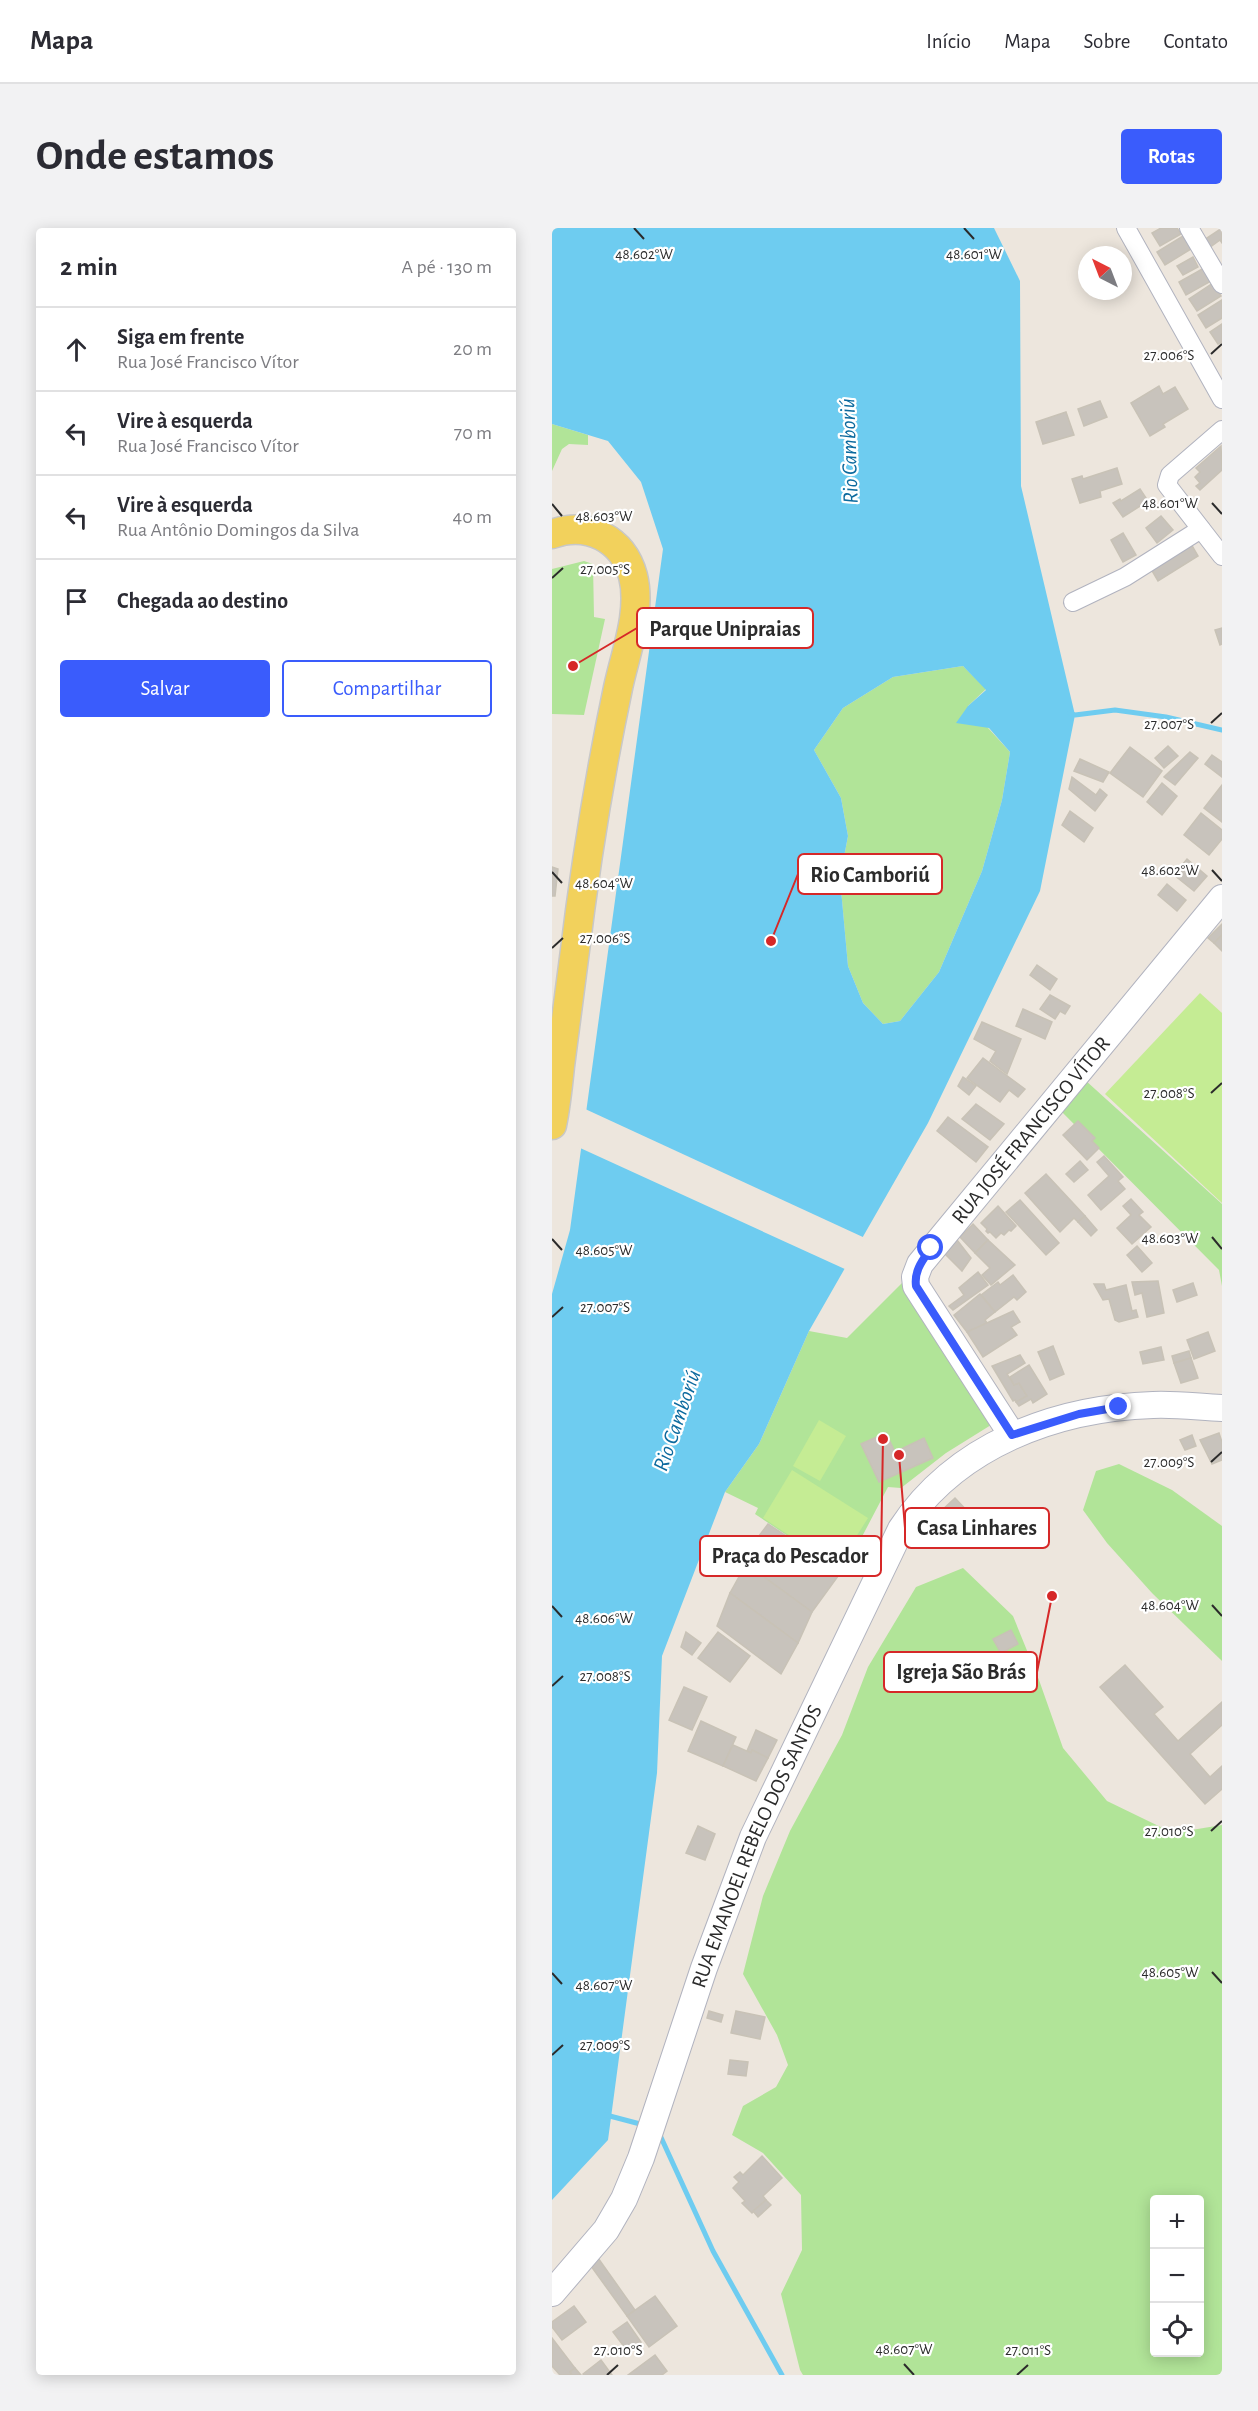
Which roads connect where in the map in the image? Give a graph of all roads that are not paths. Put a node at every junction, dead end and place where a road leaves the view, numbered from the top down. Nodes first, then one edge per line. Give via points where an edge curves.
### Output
1 (1126, 228) edge
2 (1189, 228) edge
3 (1222, 284) edge
4 (1222, 399) edge
5 (1222, 430) edge
6 (1201, 529) junction
7 (552, 534) edge
8 (1222, 556) edge
9 (1073, 602) dead end
10 (1221, 901) edge
11 (552, 1121) edge
12 (1222, 1408) edge
13 (1012, 1435) junction
14 (552, 2293) edge

1 - 4 street
2 - 3 street
5 - 6 street via 1167,481
6 - 8 street
6 - 9 street via 1134,572
7 - 11 main road via 582,530 605,536 624,554 635,595 586,860
10 - 13 main road, RUA JOSÉ FRANCISCO VÍTOR via 920,1264 916,1286
12 - 13 main road, RUA EMANOEL REBELO DOS SANTOS via 1119,1407 1079,1414
13 - 14 main road, RUA EMANOEL REBELO DOS SANTOS via 950,1474 930,1491 901,1529 753,1838 624,2199 606,2230

